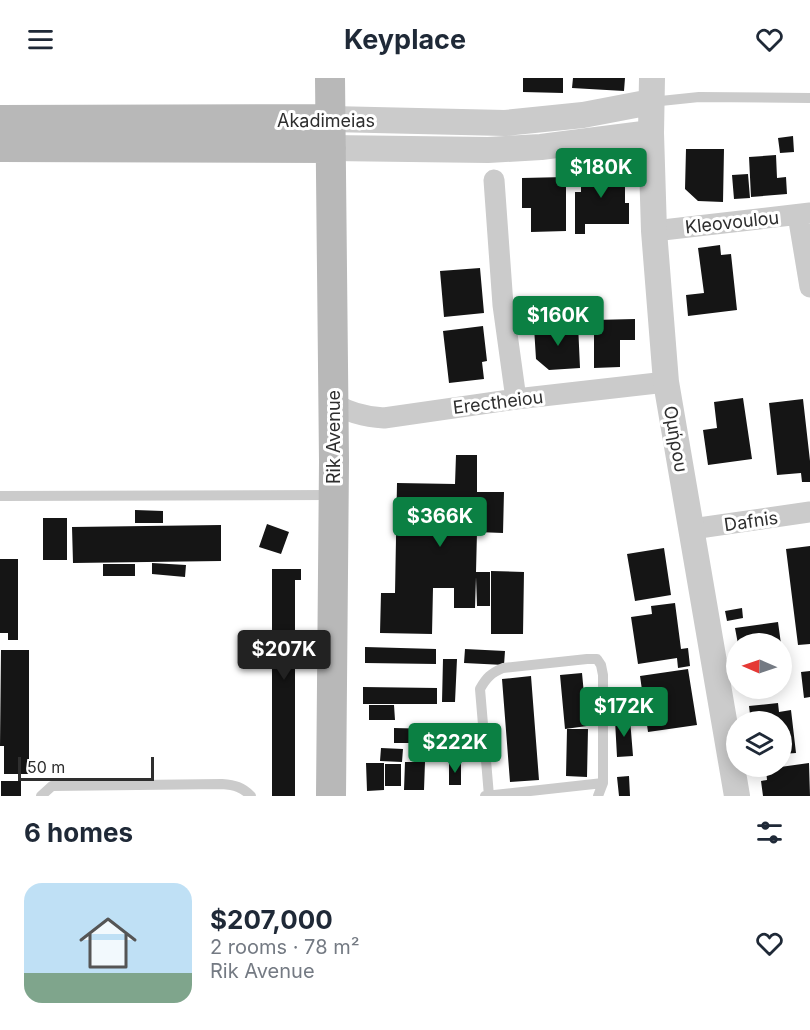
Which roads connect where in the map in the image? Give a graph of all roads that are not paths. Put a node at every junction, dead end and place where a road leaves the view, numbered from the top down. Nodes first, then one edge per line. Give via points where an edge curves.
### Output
1 (330, 78) edge
2 (651, 90) edge
3 (810, 98) edge
4 (0, 120) edge
5 (651, 133) junction
6 (331, 134) junction
7 (0, 147) edge
8 (494, 180) dead end
9 (804, 214) edge
10 (654, 231) junction
11 (810, 287) edge
12 (666, 382) junction
13 (516, 399) junction
14 (334, 403) junction
15 (0, 495) edge
16 (333, 495) junction
17 (810, 512) edge
18 (692, 529) junction
19 (603, 783) junction
20 (41, 796) edge
21 (251, 796) edge
22 (331, 796) edge
23 (488, 796) edge
24 (598, 796) edge
25 (736, 796) edge

1 - 6 main road, Rik Avenue
2 - 3 lane via 699,98
2 - 5 street, Ομήρου
2 - 6 street, Akadimeias via 583,115
4 - 6 main road, Akadimeias
5 - 6 street, Akadimeias via 488,150
5 - 10 street, Ομήρου
6 - 7 main road, Akadimeias
6 - 14 main road, Rik Avenue
8 - 13 street via 503,304
9 - 10 street, Kleovoulou
9 - 11 street
10 - 12 street, Ομήρου
12 - 13 street, Erectheiou
12 - 18 street, Ομήρου
13 - 14 street, Erectheiou via 384,418 368,417
14 - 16 main road, Rik Avenue
15 - 16 lane
16 - 22 main road, Rik Avenue
17 - 18 street, Dafnis
18 - 25 street, Ομήρου
19 - 23 lane
19 - 23 lane via 603,675 597,659 513,667 493,672 480,689
19 - 24 lane
20 - 21 lane via 52,786 222,784 244,789

